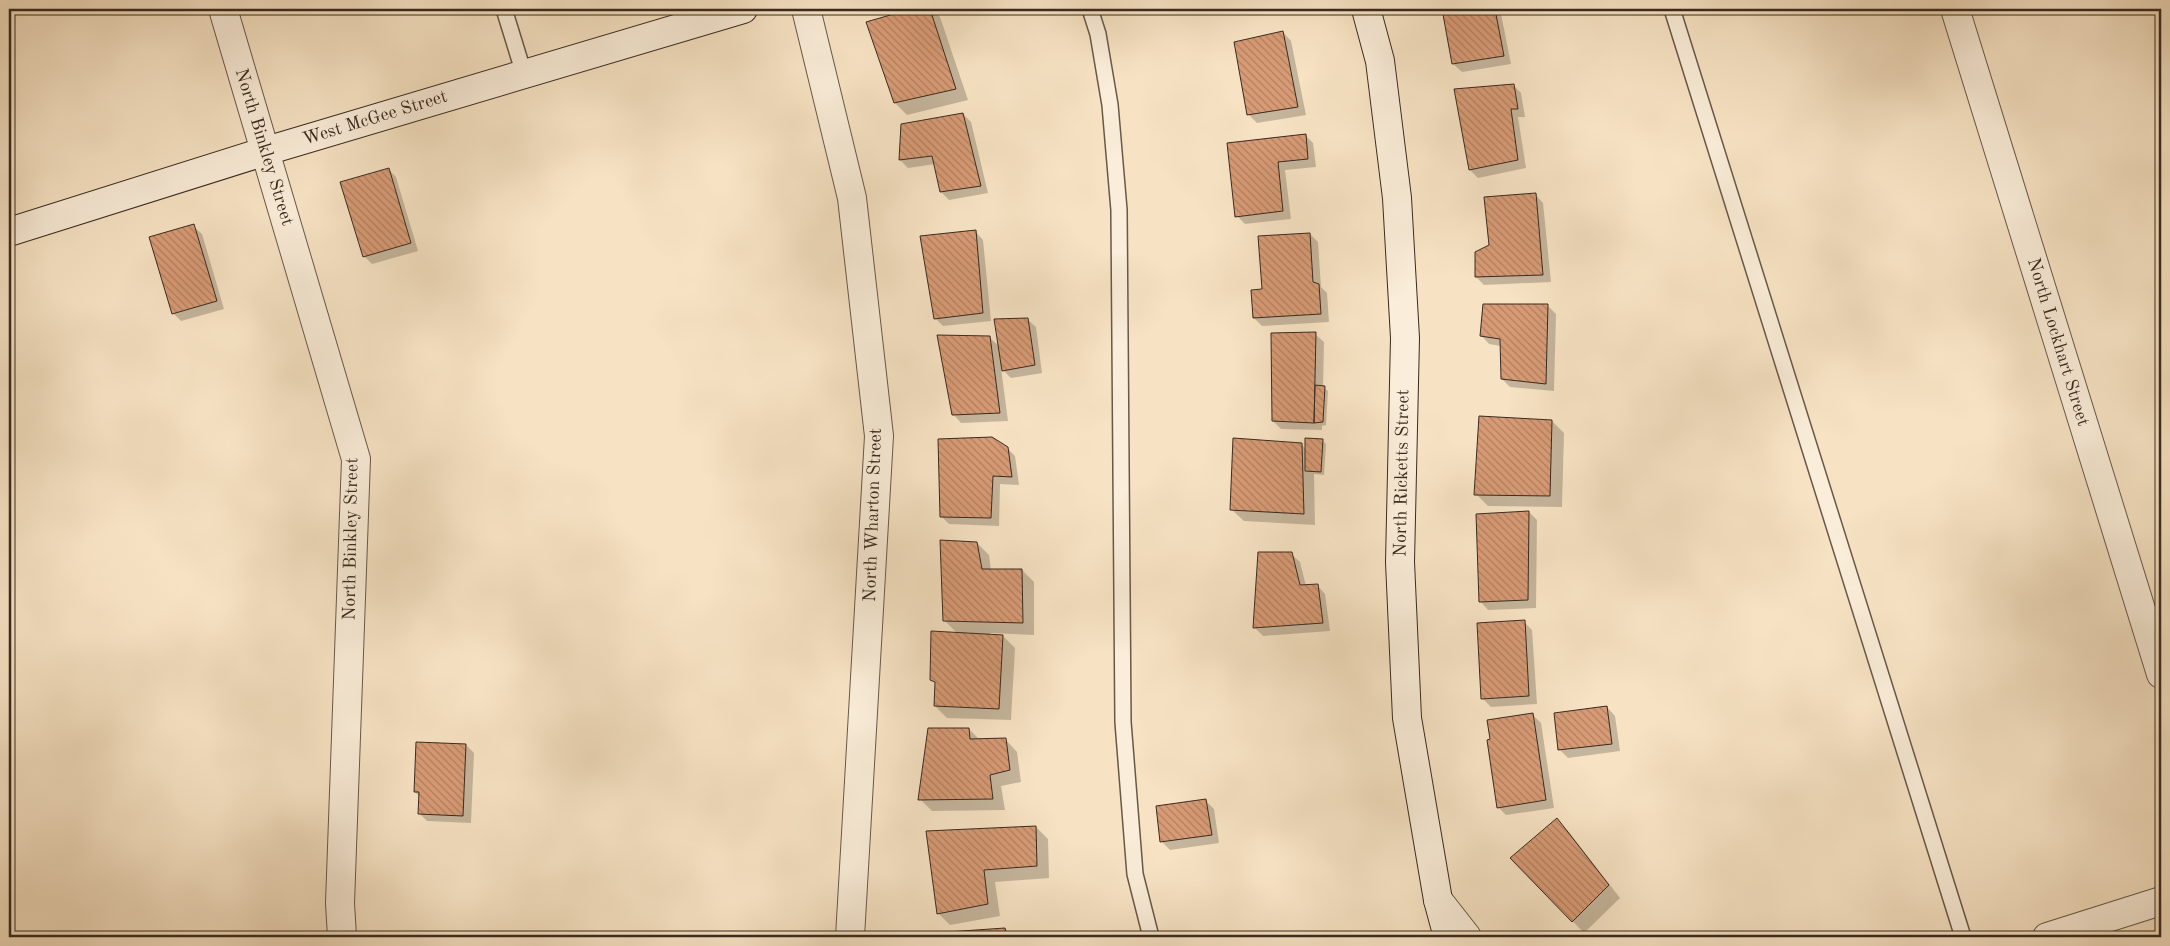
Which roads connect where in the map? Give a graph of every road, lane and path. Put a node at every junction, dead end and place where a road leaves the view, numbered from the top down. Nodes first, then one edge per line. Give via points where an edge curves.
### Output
1 (223, 9) edge
2 (504, 9) edge
3 (743, 9) edge
4 (806, 9) edge
5 (1090, 9) edge
6 (1366, 9) edge
7 (1672, 9) edge
8 (1955, 9) edge
9 (524, 74) junction
10 (266, 151) junction
11 (9, 232) edge
12 (2161, 674) edge
13 (1438, 900) junction
14 (2161, 901) edge
15 (342, 937) edge
16 (850, 937) edge
17 (1151, 937) edge
18 (1448, 937) edge
19 (1467, 937) edge
20 (1963, 937) edge
21 (2047, 937) edge

1 - 10 street, North Binkley Street
2 - 9 lane
3 - 9 street, West McGee Street
4 - 16 street, North Wharton Street via 852,198 879,436
5 - 17 lane via 1098,34 1110,105 1120,210 1123,722 1135,874
6 - 13 street, North Ricketts Street via 1380,61 1397,198 1405,338 1400,562 1408,718
7 - 20 lane
8 - 12 street, North Lockhart Street
9 - 10 street, West McGee Street
10 - 11 street, West McGee Street
10 - 15 street, North Binkley Street via 356,459 340,903
13 - 18 street, North Ricketts Street
13 - 19 street
14 - 21 street

